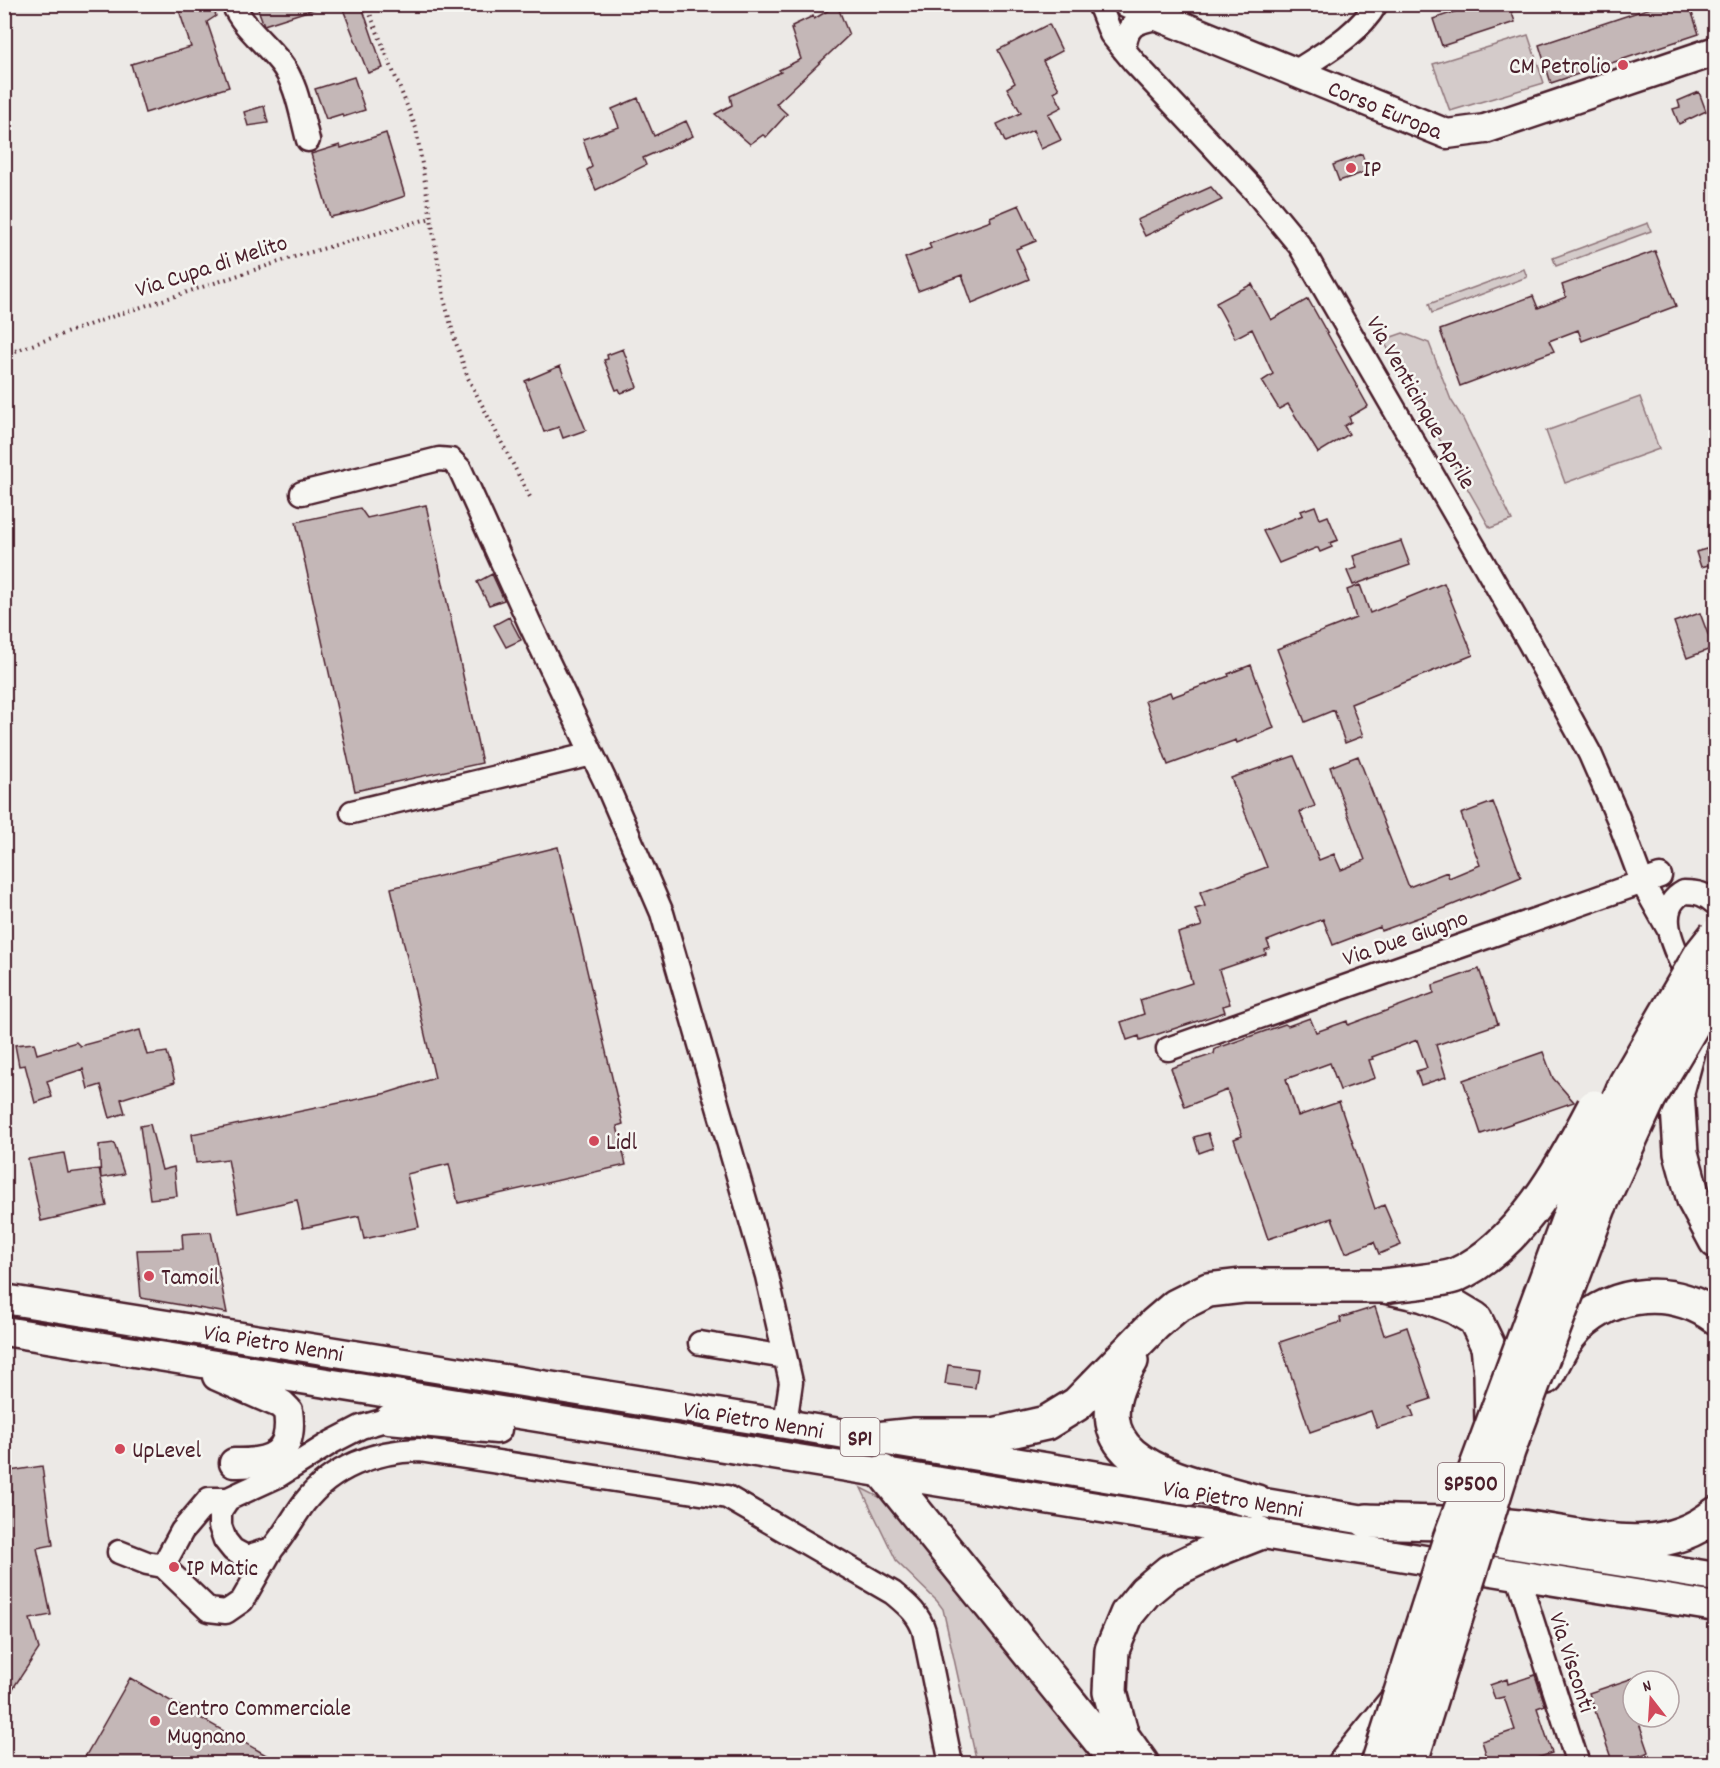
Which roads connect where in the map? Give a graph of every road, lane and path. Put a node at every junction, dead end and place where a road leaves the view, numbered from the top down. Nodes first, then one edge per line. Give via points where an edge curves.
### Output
1 (233, 4) edge
2 (366, 4) edge
3 (1128, 4) edge
4 (1376, 4) edge
5 (1108, 9) edge
6 (1161, 17) junction
7 (1124, 50) junction
8 (1716, 51) edge
9 (1295, 72) junction
10 (308, 140) dead end
11 (431, 218) junction
12 (4, 355) edge
13 (302, 493) dead end
14 (530, 497) dead end
15 (592, 754) junction
16 (352, 812) dead end
17 (1651, 879) junction
18 (1704, 892) edge
19 (1669, 930) junction
20 (1708, 944) edge
21 (1711, 1006) edge
22 (1168, 1049) dead end
23 (1716, 1241) edge
24 (1384, 1286) junction
25 (4, 1299) edge
26 (1716, 1317) edge
27 (1155, 1324) junction
28 (4, 1331) edge
29 (700, 1343) dead end
30 (785, 1357) junction
31 (192, 1361) junction
32 (389, 1419) joint
33 (785, 1424) junction
34 (1500, 1438) junction
35 (876, 1439) junction
36 (698, 1442) junction
37 (230, 1463) joint
38 (883, 1472) junction
39 (232, 1496) junction
40 (1716, 1514) edge
41 (1258, 1518) junction
42 (1367, 1521) junction
43 (272, 1550) junction
44 (119, 1552) dead end
45 (163, 1566) junction
46 (1518, 1576) junction
47 (1716, 1577) edge
48 (1716, 1607) edge
49 (1398, 1699) junction
50 (951, 1764) edge
51 (1119, 1764) edge
52 (1142, 1764) edge
53 (1346, 1764) edge
54 (1378, 1764) edge
55 (1410, 1764) edge
56 (1578, 1764) edge

1 - 10 street via 240,18 289,76
2 - 11 path via 416,128
3 - 6 main road, Corso Europa
4 - 9 street via 1350,36
5 - 7 street, Via Venticinque Aprile via 1111,34
6 - 7 street via 1132,26
6 - 9 main road, Corso Europa
7 - 17 street, Via Venticinque Aprile via 1300,246 1529,642
8 - 9 main road, Corso Europa via 1485,129 1448,134
11 - 12 path, Via Cupa di Melito via 297,256
11 - 14 path via 445,303 468,378
13 - 15 street via 439,459 456,464
15 - 16 street
15 - 30 street via 662,913 767,1276
17 - 18 street
17 - 19 street, Via Venticinque Aprile
17 - 22 street, Via Due Giugno
18 - 19 street via 1672,901 1667,919
19 - 21 street, Via Venticinque Aprile via 1694,991
20 - 24 highway, bridge via 1652,1010 1623,1054 1575,1144 1511,1237 1455,1275
20 - 34 highway, SP500, bridge via 1626,1083 1574,1204
21 - 23 highway, bridge via 1677,1092 1681,1153 1694,1200
21 - 34 highway, SP500, bridge via 1649,1098
24 - 27 highway via 1243,1286 1208,1290 1176,1306
24 - 34 highway, bridge via 1424,1295 1475,1319 1488,1346
25 - 33 main road, Via Pietro Nenni / SP1
26 - 34 highway, bridge via 1674,1297 1645,1295 1617,1300 1596,1311 1562,1346
27 - 35 highway via 1077,1404 1046,1423 993,1435
27 - 41 highway via 1115,1390 1112,1417 1118,1438 1137,1461
28 - 31 main road, Via Pietro Nenni / SP1
29 - 30 street
30 - 33 street via 791,1382
31 - 36 main road, Via Pietro Nenni / SP1
31 - 37 main road via 288,1411 287,1439 275,1456 267,1461
32 - 36 main road via 633,1444
32 - 39 street via 361,1427 278,1476
33 - 35 main road, Via Pietro Nenni / SP1
34 - 49 highway, SP500, bridge via 1450,1539
34 - 55 highway, SP500, bridge
35 - 41 main road, Via Pietro Nenni / SP1
36 - 38 main road, Via Pietro Nenni / SP1
37 - 39 street
38 - 41 main road, Via Pietro Nenni / SP1
38 - 51 highway
39 - 43 street via 220,1511 225,1540 246,1557
39 - 45 street via 209,1498 182,1531
40 - 42 highway via 1701,1526 1663,1540 1621,1543 1510,1526
41 - 42 main road, Via Pietro Nenni / SP1
41 - 46 main road, Via Pietro Nenni / SP1
41 - 52 highway via 1214,1551 1169,1572 1145,1592 1128,1614 1113,1650 1110,1692 1122,1736
42 - 47 main road, Via Pietro Nenni / SP1
43 - 45 street via 242,1601 226,1612 208,1610
43 - 50 street via 319,1486 353,1463 392,1452 419,1450 727,1497 893,1593 914,1612 924,1631
44 - 45 street
46 - 48 main road, Via Pietro Nenni / SP1
46 - 56 street, Via Visconti
49 - 53 highway
49 - 54 highway, SP500, bridge

